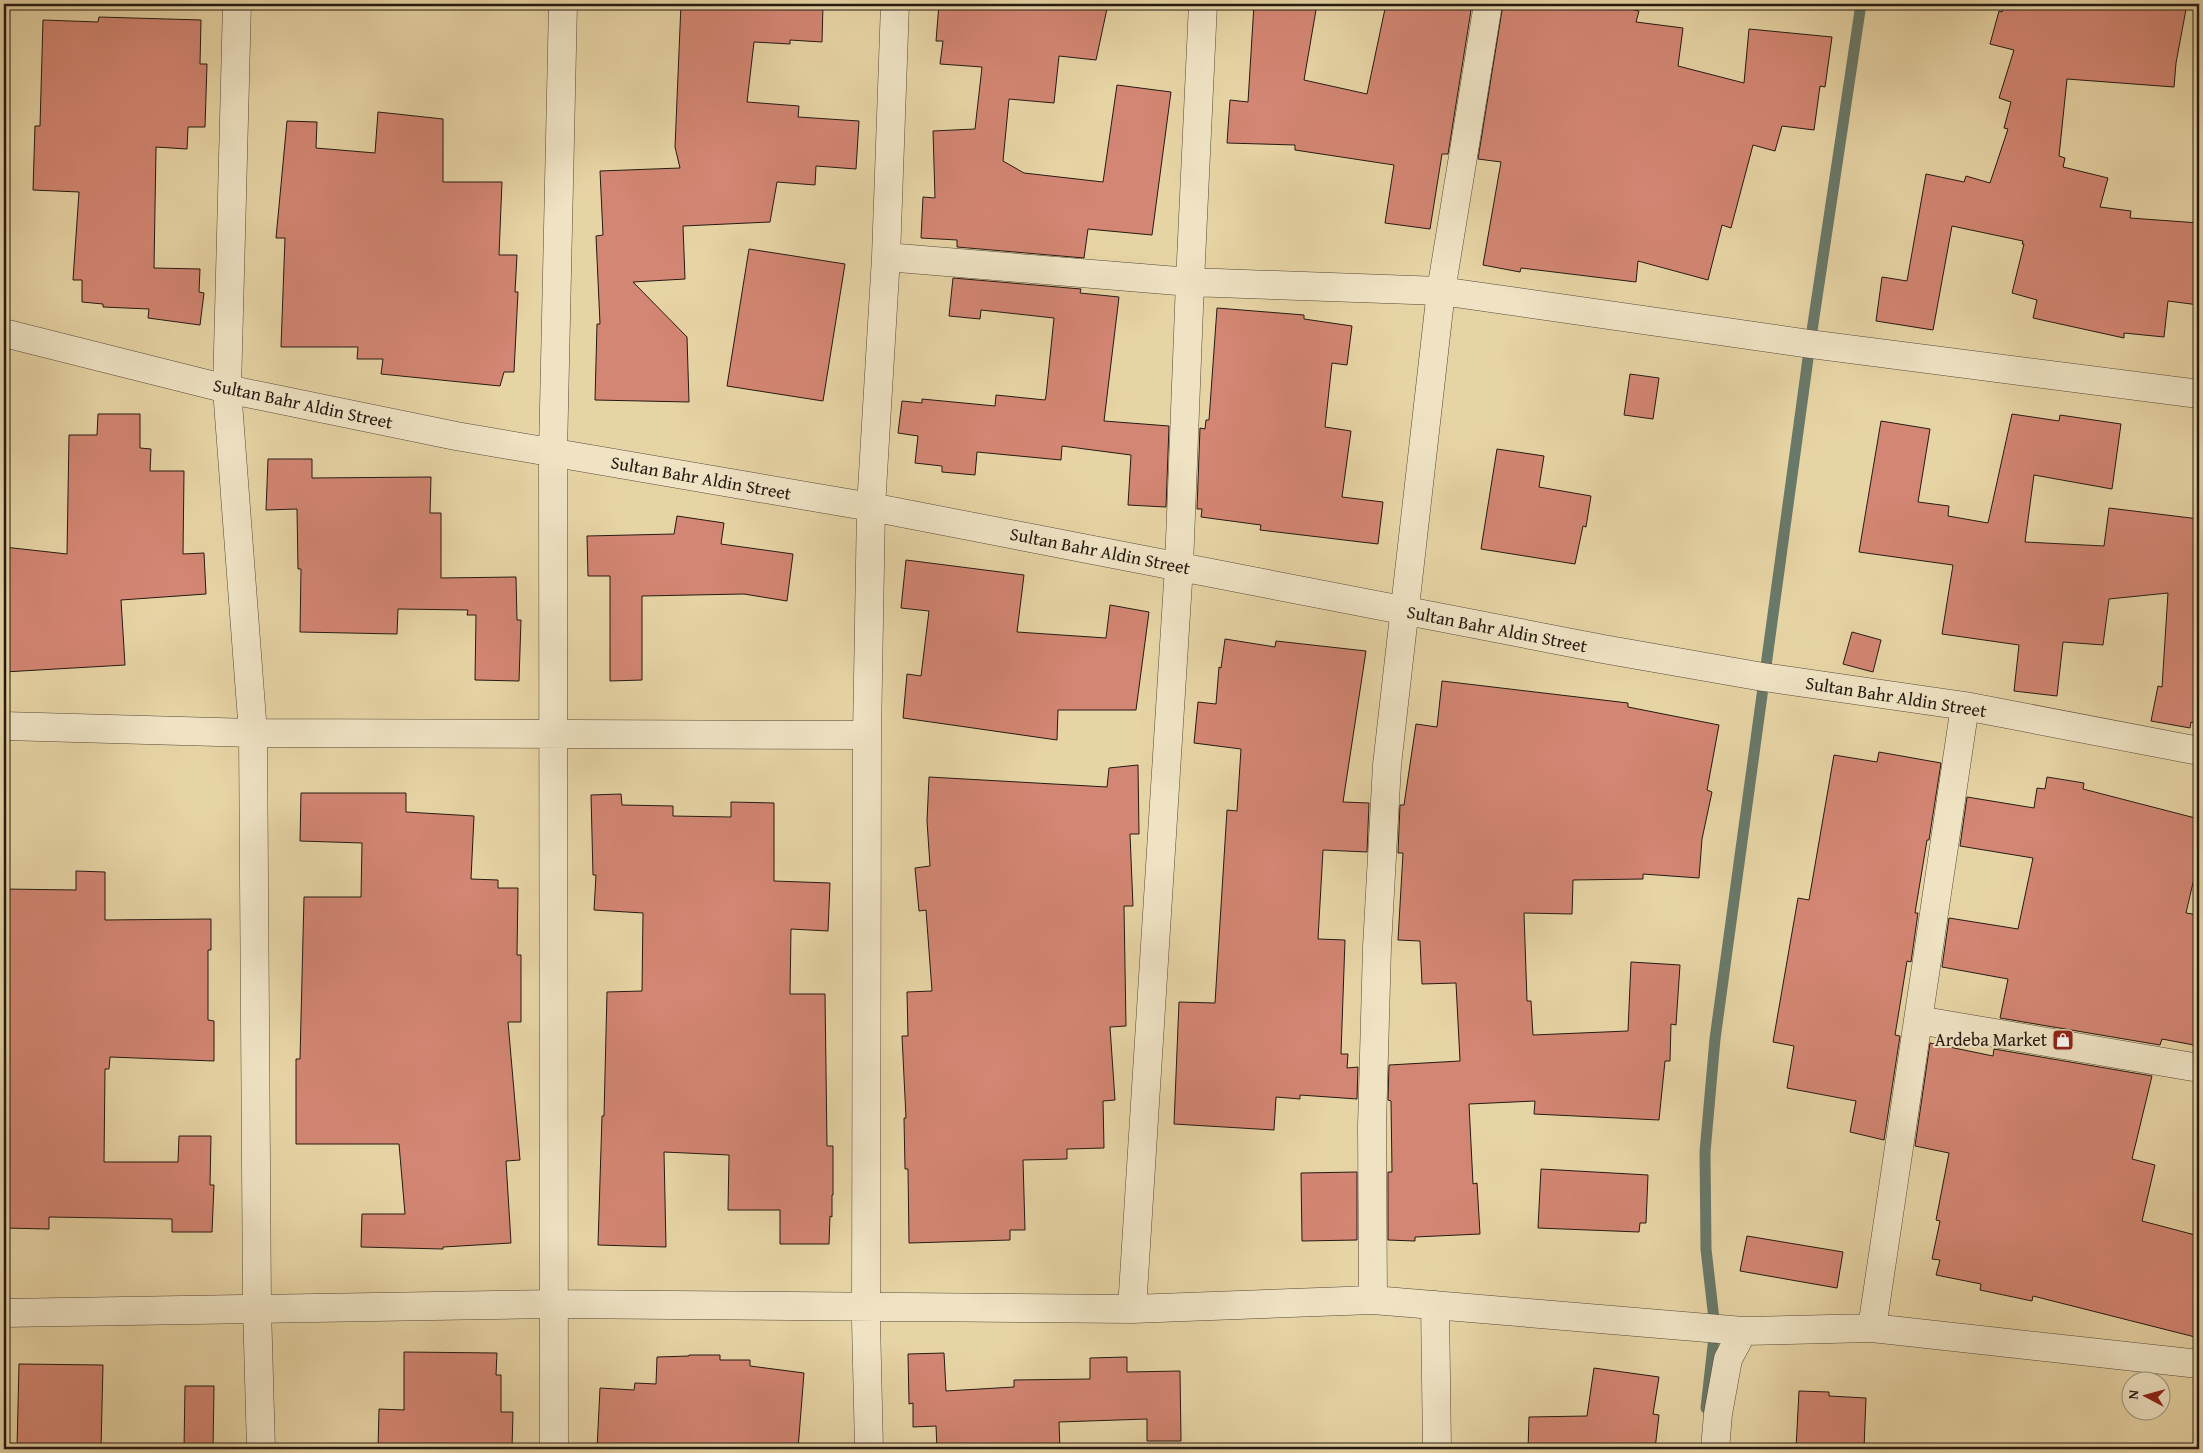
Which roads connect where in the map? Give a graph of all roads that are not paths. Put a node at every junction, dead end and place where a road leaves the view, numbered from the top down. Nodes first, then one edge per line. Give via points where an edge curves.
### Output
1 (237, 4) edge
2 (563, 4) edge
3 (895, 4) edge
4 (1204, 4) edge
5 (1488, 4) edge
6 (886, 257) junction
7 (1190, 282) junction
8 (1441, 292) junction
9 (4, 333) edge
10 (226, 389) junction
11 (2199, 394) edge
12 (553, 453) junction
13 (871, 507) junction
14 (1179, 566) junction
15 (1405, 611) junction
16 (1965, 706) junction
17 (4, 726) edge
18 (555, 732) junction
19 (253, 733) junction
20 (867, 735) junction
21 (2199, 751) edge
22 (1918, 1020) junction
23 (2199, 1068) edge
24 (1373, 1300) junction
25 (554, 1304) junction
26 (1435, 1305) junction
27 (257, 1307) junction
28 (866, 1308) junction
29 (1132, 1309) junction
30 (4, 1313) edge
31 (1872, 1328) junction
32 (1743, 1331) junction
33 (2199, 1364) edge
34 (261, 1449) edge
35 (554, 1449) edge
36 (869, 1449) edge
37 (1437, 1449) edge
38 (1715, 1449) edge

1 - 10 street
2 - 12 street
3 - 6 street
4 - 7 street
5 - 8 street
6 - 7 street
6 - 13 street
7 - 8 street
7 - 14 street
8 - 11 street
8 - 15 street
9 - 10 street, Sultan Bahr Aldin Street
10 - 12 street, Sultan Bahr Aldin Street
10 - 19 street
12 - 13 street, Sultan Bahr Aldin Street
12 - 18 street
13 - 14 street, Sultan Bahr Aldin Street
13 - 20 street
14 - 15 street, Sultan Bahr Aldin Street
14 - 29 street
15 - 16 street, Sultan Bahr Aldin Street via 1763,677
15 - 24 street via 1387,765 1377,948 1372,1126
16 - 21 street, Sultan Bahr Aldin Street
16 - 22 street
17 - 19 street
18 - 19 street
18 - 20 street
18 - 25 street
19 - 27 street
20 - 28 street
22 - 23 street
22 - 31 street
24 - 26 street
24 - 29 street
25 - 27 street
25 - 28 street
25 - 35 street
26 - 32 street
26 - 37 street
27 - 30 street
27 - 34 street
28 - 29 street
28 - 36 street
31 - 32 street
31 - 33 street
32 - 38 street via 1728,1359

